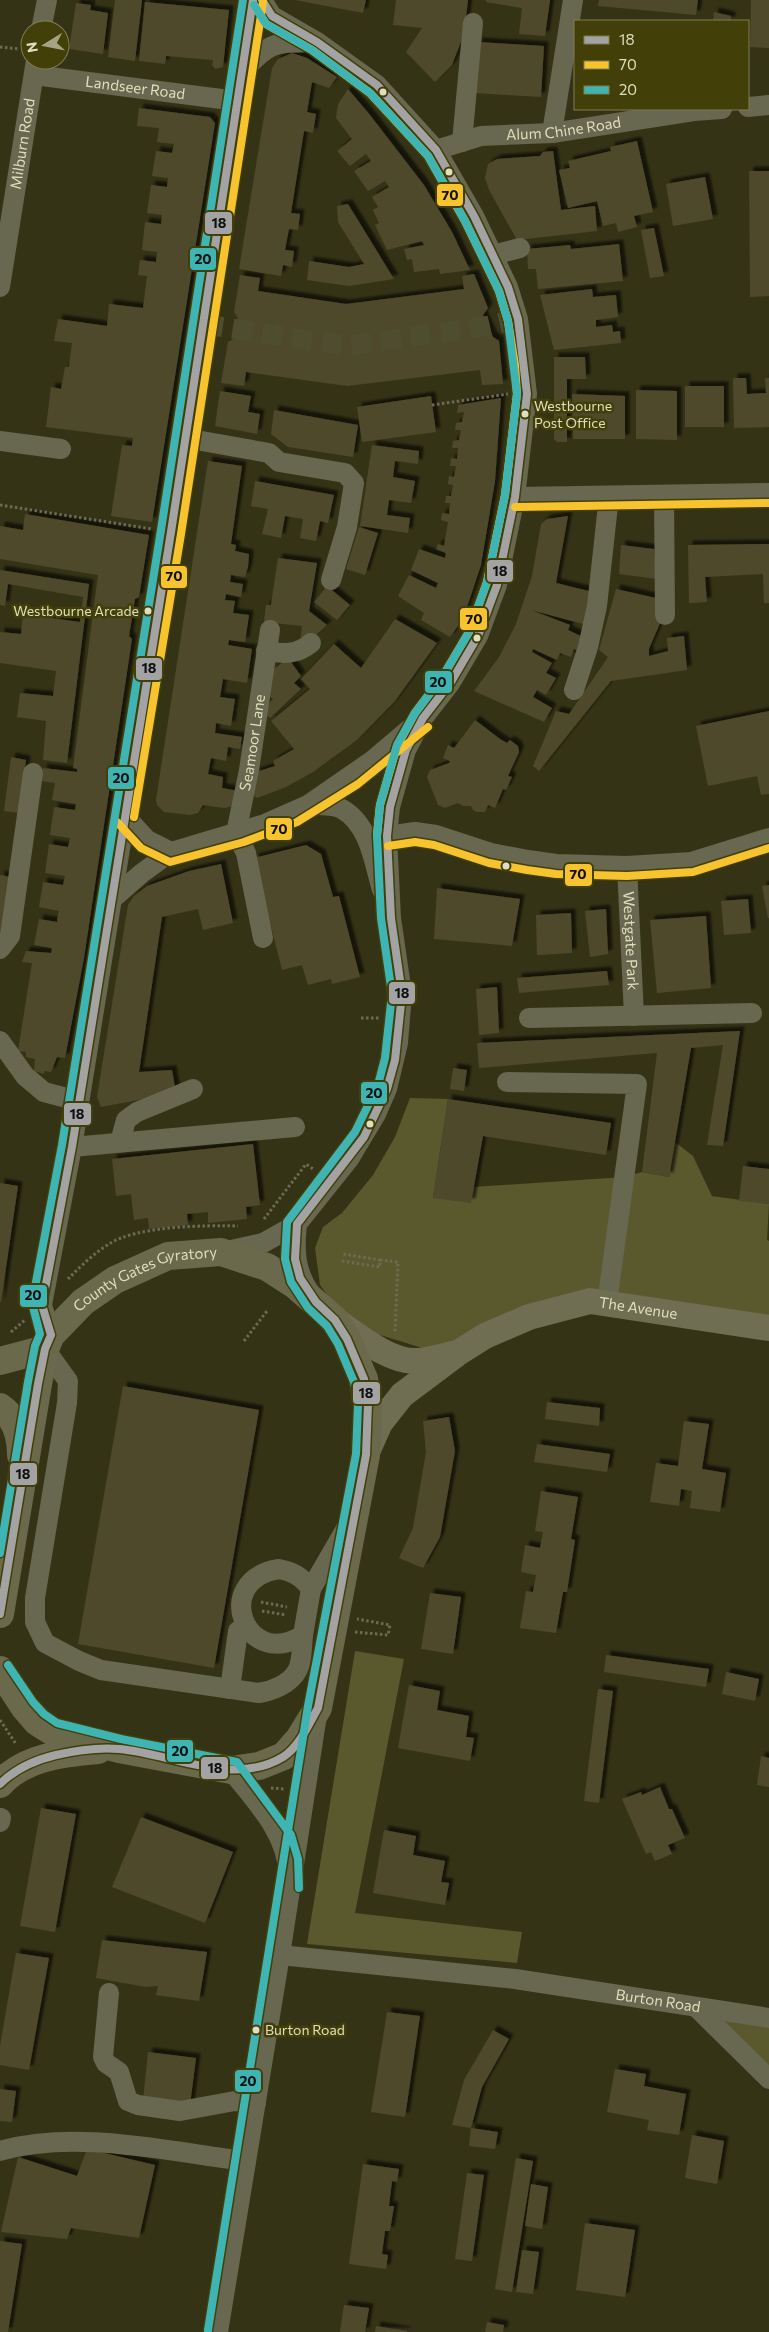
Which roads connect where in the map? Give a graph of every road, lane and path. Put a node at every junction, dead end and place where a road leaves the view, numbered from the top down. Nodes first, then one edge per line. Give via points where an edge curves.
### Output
1 (47, 0) edge
2 (252, 0) edge
3 (262, 0) edge
4 (573, 0) edge
5 (43, 20) edge
6 (473, 23) dead end
7 (317, 42) junction
8 (0, 47) edge
9 (20, 57) edge
10 (70, 69) edge
11 (30, 70) edge
12 (241, 73) junction
13 (237, 101) junction
14 (769, 106) edge
15 (749, 107) edge
16 (708, 110) edge
17 (552, 133) junction
18 (462, 142) junction
19 (436, 150) junction
20 (520, 248) dead end
21 (493, 255) junction
22 (0, 287) edge
23 (527, 394) junction
24 (432, 405) dead end
25 (186, 438) junction
26 (0, 441) edge
27 (61, 449) dead end
28 (769, 493) edge
29 (664, 495) junction
30 (609, 496) junction
31 (516, 497) junction
32 (0, 505) edge
33 (171, 532) junction
34 (331, 580) dead end
35 (665, 615) dead end
36 (270, 630) dead end
37 (311, 643) dead end
38 (266, 651) junction
39 (574, 690) dead end
40 (423, 718) junction
41 (34, 774) dead end
42 (308, 805) junction
43 (124, 815) junction
44 (236, 833) junction
45 (388, 836) junction
46 (769, 838) edge
47 (171, 852) junction
48 (627, 866) junction
49 (111, 900) junction
50 (391, 918) junction
51 (263, 938) dead end
52 (0, 949) edge
53 (752, 1013) dead end
54 (634, 1016) junction
55 (529, 1018) dead end
56 (0, 1041) edge
57 (507, 1082) dead end
58 (192, 1089) dead end
59 (78, 1101) junction
60 (295, 1127) dead end
61 (120, 1142) junction
62 (72, 1147) junction
63 (307, 1176) dead end
64 (266, 1215) dead end
65 (297, 1224) junction
66 (221, 1252) junction
67 (343, 1254) dead end
68 (380, 1260) junction
69 (342, 1261) dead end
70 (607, 1303) junction
71 (267, 1310) dead end
72 (325, 1311) junction
73 (769, 1328) edge
74 (244, 1341) dead end
75 (48, 1342) junction
76 (458, 1353) junction
77 (394, 1357) junction
78 (0, 1361) edge
79 (0, 1407) edge
80 (366, 1454) junction
81 (21, 1481) junction
82 (355, 1512) junction
83 (311, 1589) junction
84 (261, 1602) dead end
85 (0, 1614) edge
86 (390, 1625) dead end
87 (305, 1626) junction
88 (333, 1630) junction
89 (238, 1631) dead end
90 (0, 1670) edge
91 (230, 1689) junction
92 (318, 1708) junction
93 (0, 1720) edge
94 (119, 1749) junction
95 (27, 1763) junction
96 (231, 1770) junction
97 (0, 1784) edge
98 (289, 1894) junction
99 (280, 1955) junction
100 (109, 1993) dead end
101 (696, 2007) junction
102 (769, 2018) edge
103 (769, 2079) edge
104 (256, 2103) junction
105 (0, 2152) edge
106 (246, 2161) junction
107 (218, 2332) edge

1 - 5 street
2 - 12 street
3 - 7 street via 272,16
4 - 17 street
6 - 18 street
7 - 12 street via 275,43 258,54
7 - 19 street via 377,85
8 - 9 path
10 - 13 street, Landseer Road
11 - 22 street, Milburn Road
12 - 13 street
13 - 25 street
14 - 15 street
16 - 17 street, Alum Chine Road
17 - 18 street, Alum Chine Road via 481,136
18 - 19 street, Alum Chine Road
19 - 21 street
20 - 21 street
21 - 23 street via 518,319
23 - 24 path via 498,394
23 - 31 street
25 - 33 street
25 - 34 street via 268,453 279,462 345,473 354,483 347,527
26 - 27 street
28 - 29 street
29 - 30 street
29 - 35 street
30 - 31 street
30 - 39 street via 597,606
31 - 40 street via 497,585 478,636 451,682
32 - 33 path
33 - 43 street
36 - 38 street, Seamoor Lane
37 - 38 street via 290,654
38 - 44 street, Seamoor Lane via 249,770
40 - 42 street via 373,760
40 - 45 street via 399,769 390,807
41 - 52 street via 10,936
42 - 44 street
42 - 50 street via 342,809 366,834
43 - 47 street via 146,840
43 - 49 street
44 - 47 street
44 - 51 street via 246,853
45 - 48 street via 415,832 528,860
45 - 50 street
46 - 48 street via 691,862
47 - 49 street
48 - 54 street, Westgate Park
49 - 59 street
50 - 65 street via 402,994 398,1043 387,1089 349,1159
53 - 54 street
54 - 55 street
56 - 59 street via 25,1076 44,1092
57 - 70 street via 637,1084
58 - 61 street via 137,1112 126,1120
59 - 62 street
60 - 61 street
61 - 62 street
62 - 75 street via 42,1305
63 - 64 path via 313,1169 306,1164
65 - 66 street via 263,1243
65 - 72 street via 295,1259 300,1278
66 - 72 highway, County Gates Gyratory via 267,1267
66 - 75 highway, County Gates Gyratory via 168,1256 115,1280 83,1302
67 - 68 path
68 - 69 path via 380,1267
68 - 77 path via 398,1262
70 - 73 main road, The Avenue
70 - 76 main road, The Avenue via 590,1301 529,1316 485,1336
71 - 74 path
72 - 77 main road, The Avenue
72 - 80 highway, County Gates Gyratory via 347,1338 364,1379 368,1404
75 - 78 highway
75 - 81 highway
75 - 91 street via 68,1381 35,1598 35,1622 46,1643 101,1670
76 - 77 main road, The Avenue via 418,1361
76 - 80 main road, The Avenue via 395,1402
79 - 81 highway via 16,1426 21,1441
80 - 82 highway, County Gates Gyratory
81 - 85 highway
82 - 83 street
82 - 88 highway, County Gates Gyratory
83 - 87 street
83 - 87 street via 303,1578 292,1572 266,1571 246,1588 242,1600 241,1613 245,1625 261,1641 283,1644 294,1641
84 - 87 path via 260,1611
86 - 88 path via 388,1635
87 - 91 street via 297,1671 284,1684 259,1693
88 - 92 highway, County Gates Gyratory
89 - 91 street
90 - 94 highway, County Gates Gyratory via 37,1722 53,1732
92 - 96 highway, County Gates Gyratory via 284,1756 258,1766
92 - 98 street
93 - 95 path
94 - 95 highway via 74,1752
94 - 96 highway, County Gates Gyratory
95 - 97 highway
96 - 98 street via 282,1839 288,1861
98 - 99 street
99 - 101 street, Burton Road via 515,1978
99 - 104 street
100 - 104 street via 103,2057 119,2072 128,2101 180,2111 235,2101
101 - 102 street, Burton Road
101 - 103 street
104 - 106 street
105 - 106 street via 56,2142 111,2144
106 - 107 street

